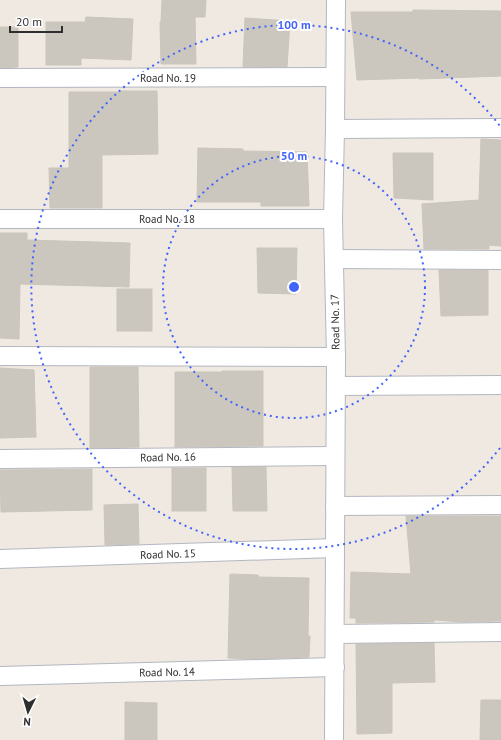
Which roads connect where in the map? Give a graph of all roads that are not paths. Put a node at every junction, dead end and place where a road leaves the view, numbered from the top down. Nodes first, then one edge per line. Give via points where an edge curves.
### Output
1 (336, 0) edge
2 (335, 77) junction
3 (0, 78) edge
4 (501, 128) edge
5 (335, 129) junction
6 (0, 219) edge
7 (333, 219) junction
8 (334, 259) junction
9 (501, 260) edge
10 (0, 356) edge
11 (336, 357) junction
12 (501, 385) edge
13 (336, 386) junction
14 (335, 456) junction
15 (0, 459) edge
16 (335, 506) junction
17 (501, 506) edge
18 (335, 548) junction
19 (0, 559) edge
20 (501, 632) edge
21 (335, 634) junction
22 (335, 667) junction
23 (0, 676) edge
24 (334, 740) edge

1 - 2 street, Road No. 17
2 - 3 street, Road No. 19
2 - 5 street, Road No. 17
4 - 5 street
5 - 7 street, Road No. 17
6 - 7 street, Road No. 18
7 - 8 street, Road No. 17
8 - 9 street
8 - 11 street, Road No. 17
10 - 11 street, Road No. 17
11 - 13 street
12 - 13 street
13 - 14 street
14 - 15 street, Road No. 16
14 - 16 street
16 - 17 street
16 - 18 street
18 - 19 street, Road No. 15
18 - 21 street
20 - 21 street
21 - 22 street
22 - 23 street, Road No. 14
22 - 24 street

